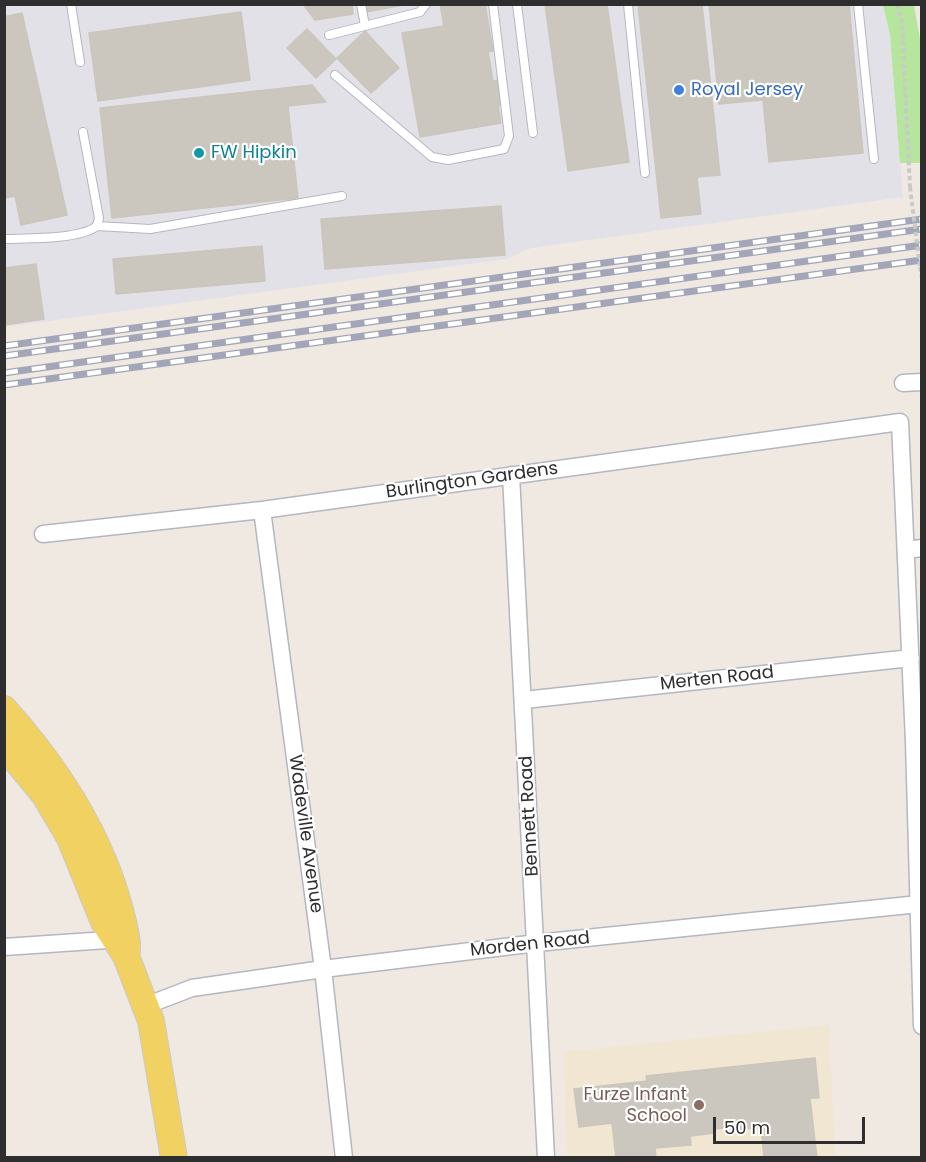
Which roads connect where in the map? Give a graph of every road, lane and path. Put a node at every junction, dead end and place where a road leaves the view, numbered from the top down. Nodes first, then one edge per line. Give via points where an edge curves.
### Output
1 (71, 4) edge
2 (361, 4) edge
3 (426, 4) edge
4 (493, 4) edge
5 (517, 4) edge
6 (628, 4) edge
7 (858, 4) edge
8 (898, 4) edge
9 (365, 26) junction
10 (329, 35) dead end
11 (80, 62) dead end
12 (335, 75) dead end
13 (83, 132) dead end
14 (533, 134) dead end
15 (874, 159) dead end
16 (645, 173) dead end
17 (342, 196) dead end
18 (98, 226) junction
19 (4, 239) edge
20 (921, 278) edge
21 (921, 381) edge
22 (903, 383) dead end
23 (511, 475) junction
24 (262, 510) junction
25 (43, 534) dead end
26 (914, 549) edge
27 (911, 658) junction
28 (524, 700) junction
29 (4, 709) edge
30 (918, 742) edge
31 (4, 746) edge
32 (919, 904) junction
33 (118, 940) junction
34 (77, 941) junction
35 (537, 943) junction
36 (4, 947) edge
37 (323, 969) junction
38 (144, 1006) junction
39 (921, 1026) edge
40 (174, 1158) edge
41 (344, 1158) edge
42 (546, 1158) edge

1 - 11 lane
2 - 9 lane
3 - 9 lane via 420,12
4 - 12 lane via 510,136 504,149 448,160 432,158
5 - 14 lane
6 - 16 lane
7 - 15 lane
8 - 20 path, bridge via 907,163
9 - 10 lane
13 - 18 lane
17 - 18 lane via 150,229
18 - 19 lane via 60,236
21 - 22 street
23 - 24 street, Burlington Gardens
23 - 26 street, Burlington Gardens via 900,422
23 - 28 street, Bennett Road
24 - 25 street, Burlington Gardens
24 - 37 street, Wadeville Avenue
26 - 27 street
27 - 28 street, Merten Road
27 - 30 street
28 - 35 street, Bennett Road
29 - 33 main road via 39,749 79,810 115,892
30 - 32 street
31 - 33 main road via 44,794 70,838
32 - 35 street, Morden Road
32 - 39 street
33 - 34 street
33 - 34 street
33 - 38 main road
34 - 36 street
35 - 37 street, Morden Road
35 - 42 street, Bennett Road
37 - 38 street, Morden Road via 192,988
37 - 41 street, Wadeville Avenue
38 - 40 main road via 151,1021

